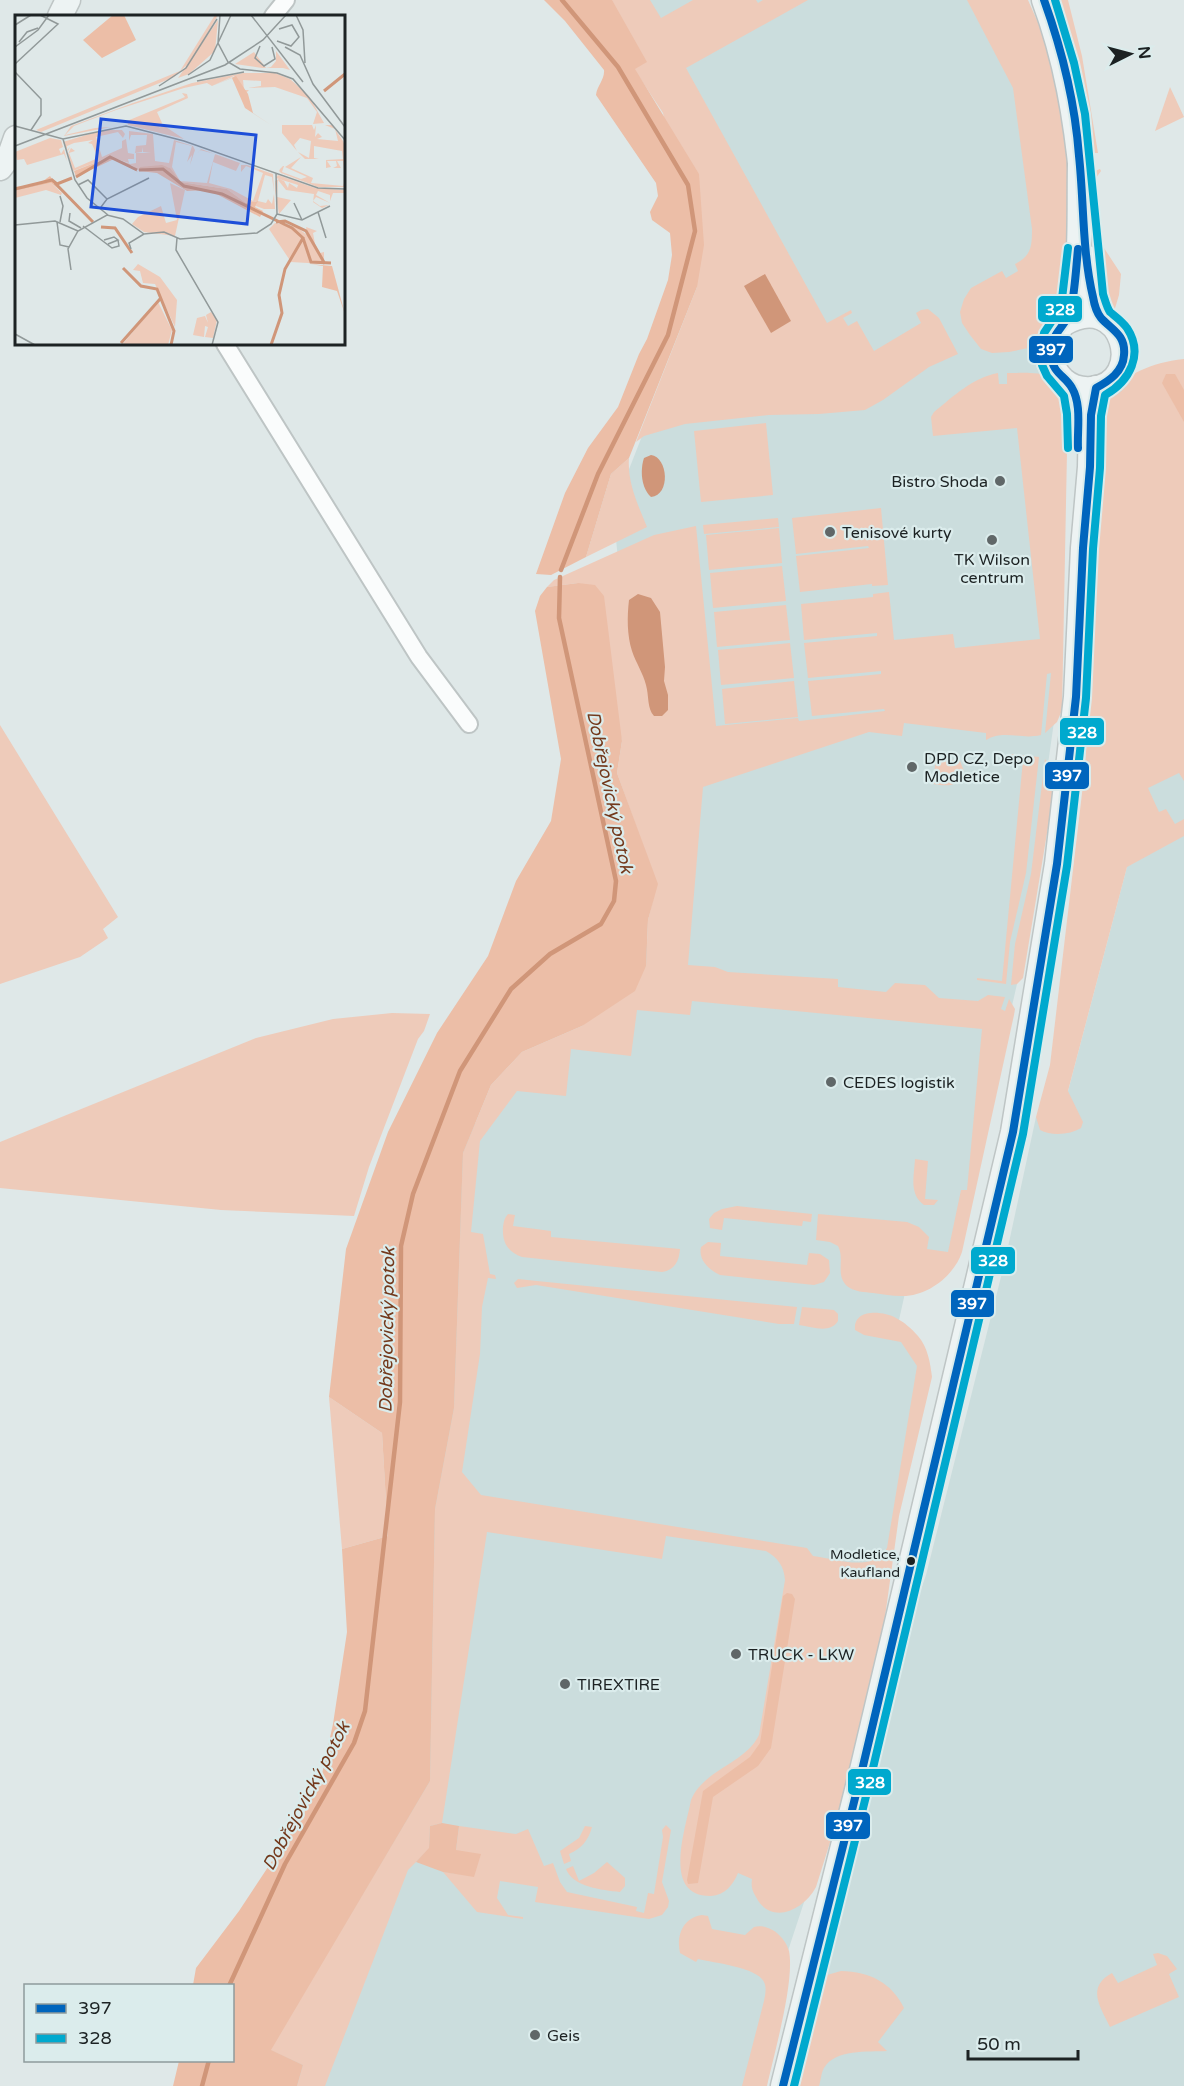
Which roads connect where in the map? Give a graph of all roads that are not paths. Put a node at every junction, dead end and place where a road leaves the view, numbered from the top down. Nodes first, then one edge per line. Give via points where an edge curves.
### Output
1 (68, 0) edge
2 (286, 0) edge
3 (1044, 0) edge
4 (60, 15) edge
5 (274, 15) edge
6 (15, 141) edge
7 (1080, 165) junction
8 (0, 168) edge
9 (1100, 317) junction
10 (1063, 324) junction
11 (226, 345) edge
12 (1072, 386) junction
13 (1096, 388) junction
14 (1083, 548) junction
15 (468, 724) dead end
16 (783, 2086) edge

1 - 4 main road
2 - 5 street
3 - 7 main road via 1065,68
6 - 8 main road
7 - 9 main road via 1091,288
7 - 10 main road via 1075,288 1071,310
9 - 10 main road via 1074,317
9 - 13 main road via 1118,332 1124,354 1116,376
10 - 12 main road via 1052,342 1051,359 1057,374
11 - 15 street via 419,657
12 - 13 main road
12 - 14 main road via 1077,410
13 - 14 main road
14 - 16 main road via 1076,697 1057,864 1013,1132

